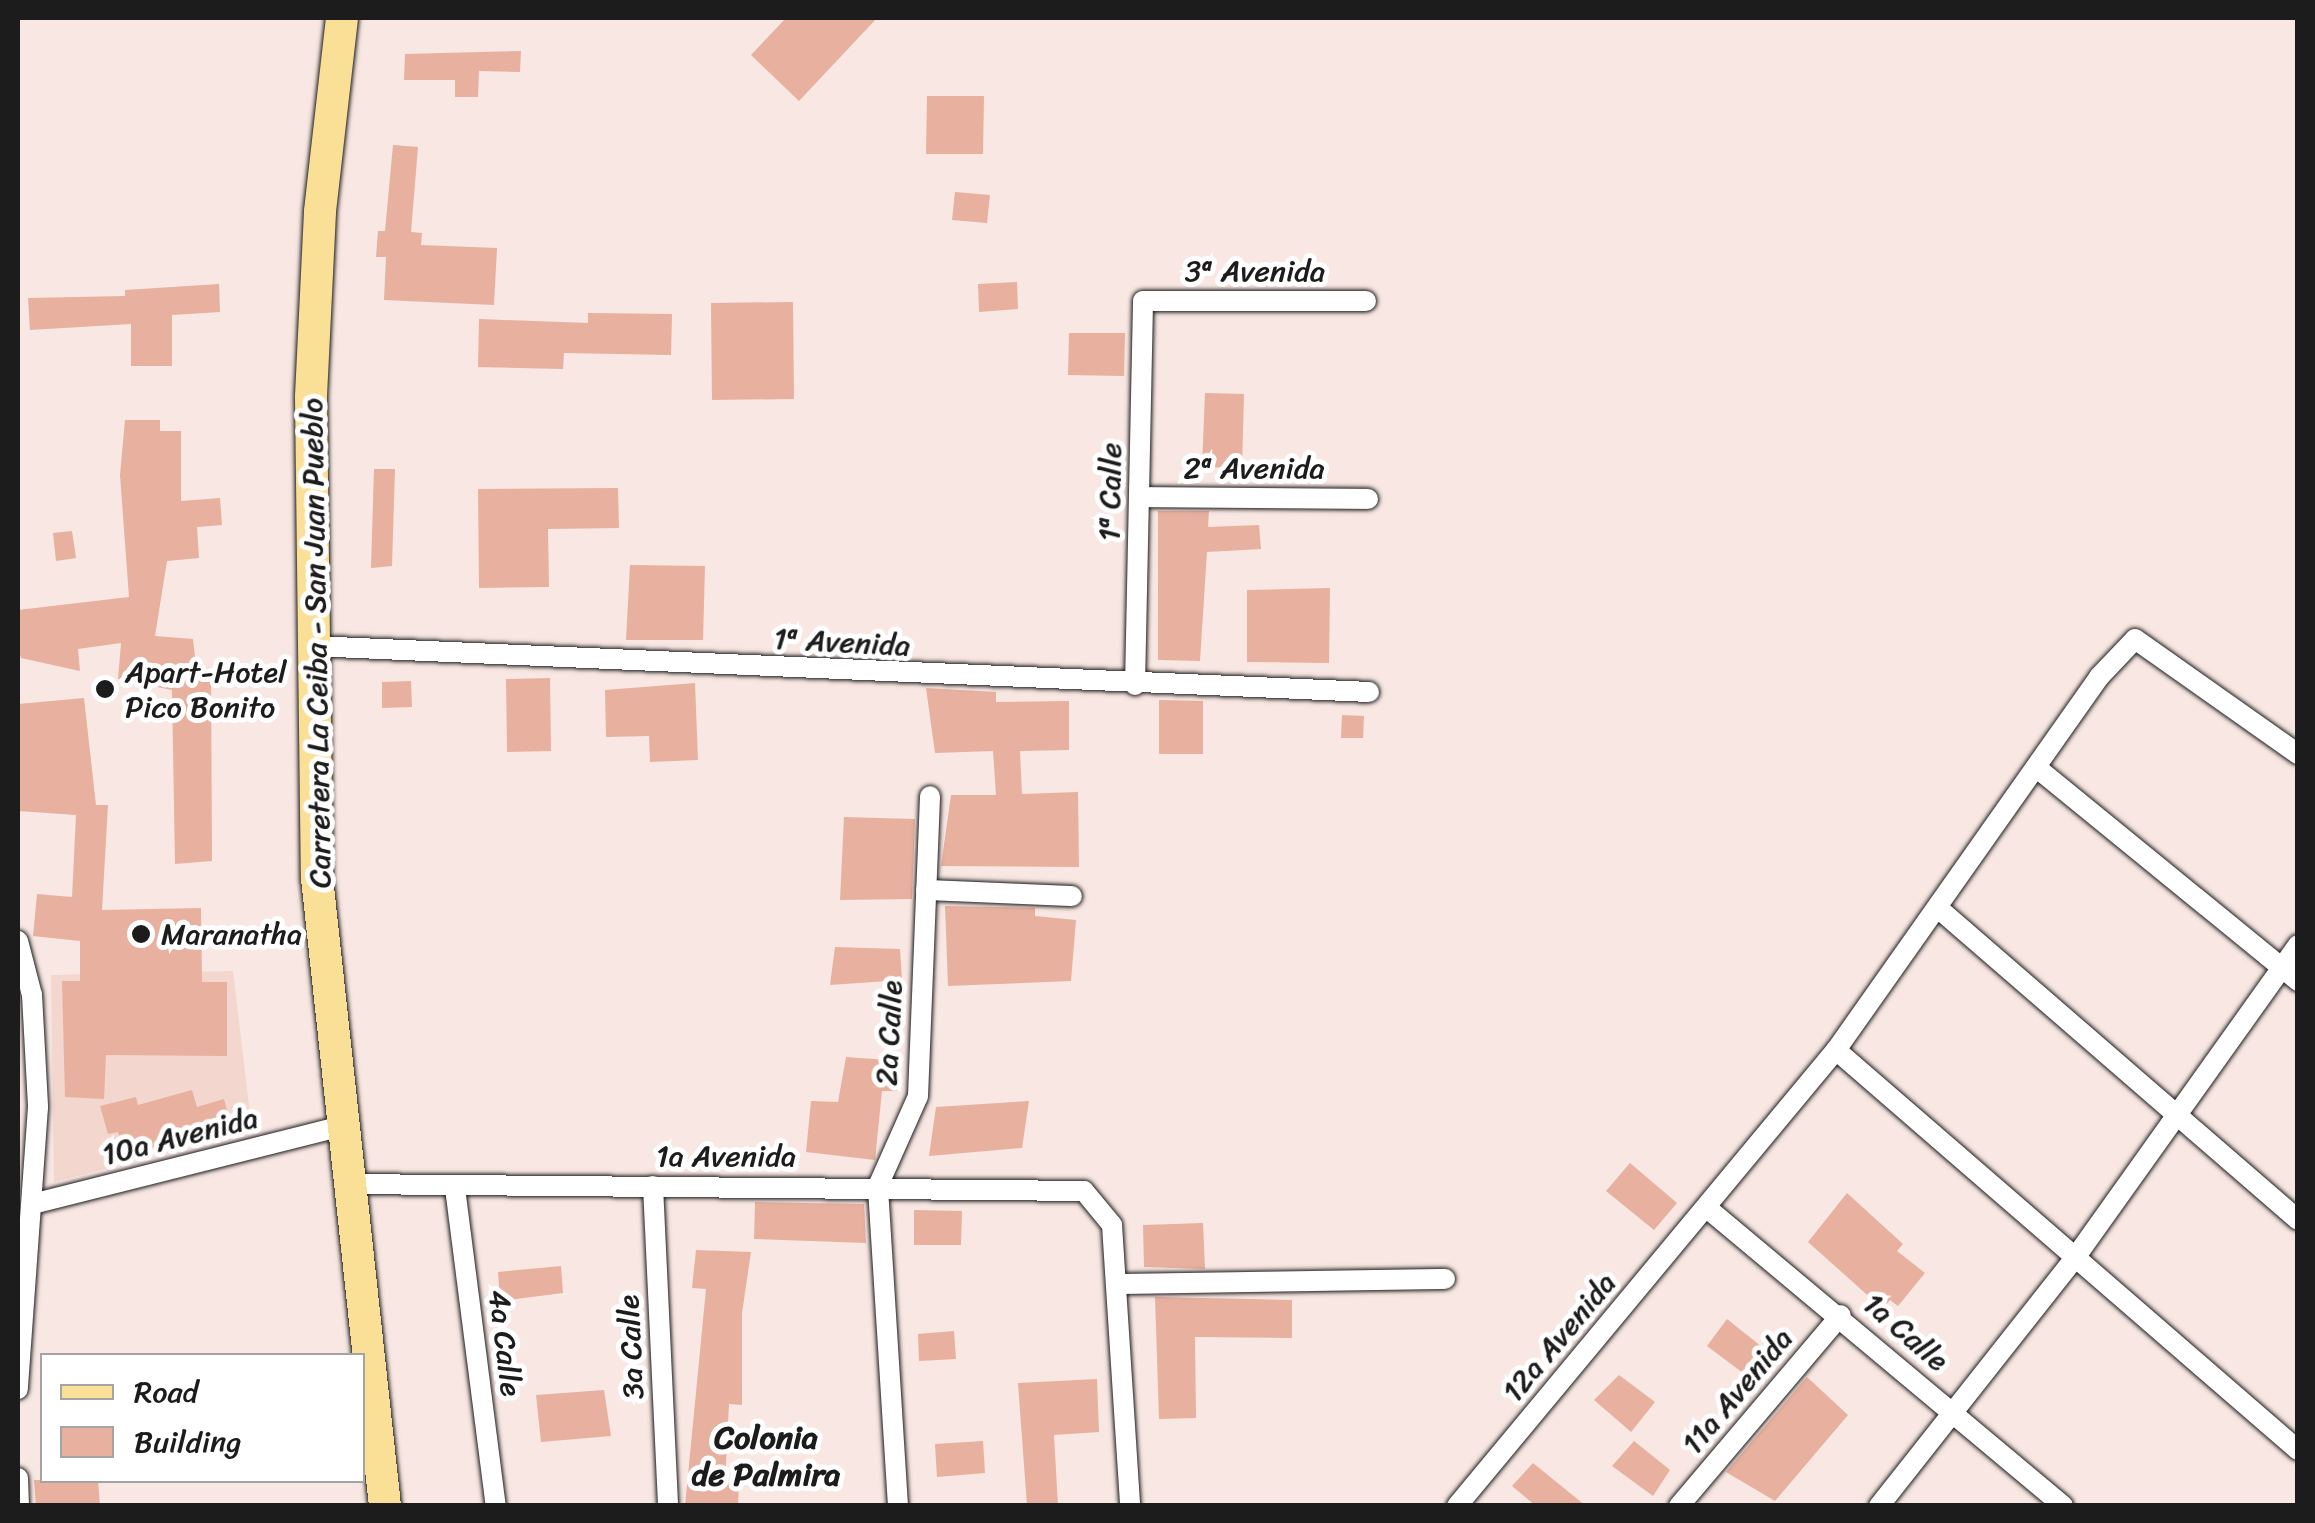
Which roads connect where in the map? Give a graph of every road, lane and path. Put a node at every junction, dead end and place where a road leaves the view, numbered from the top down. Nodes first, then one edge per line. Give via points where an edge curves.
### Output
1 (342, 18) edge
2 (1144, 300) joint
3 (1366, 301) dead end
4 (1140, 497) junction
5 (1368, 499) dead end
6 (312, 646) junction
7 (1134, 685) junction
8 (1369, 692) dead end
9 (2298, 754) edge
10 (2037, 768) junction
11 (930, 796) dead end
12 (926, 890) junction
13 (1072, 896) dead end
14 (1938, 908) junction
15 (18, 941) edge
16 (2298, 945) edge
17 (2281, 966) junction
18 (2298, 982) edge
19 (1836, 1050) junction
20 (2178, 1113) junction
21 (339, 1127) junction
22 (347, 1184) junction
23 (653, 1186) junction
24 (878, 1186) junction
25 (455, 1188) junction
26 (36, 1204) junction
27 (1708, 1208) junction
28 (2298, 1220) edge
29 (2077, 1255) junction
30 (1445, 1280) dead end
31 (1116, 1284) junction
32 (1842, 1315) junction
33 (18, 1389) edge
34 (1954, 1415) junction
35 (2298, 1450) edge
36 (18, 1478) edge
37 (19, 1506) edge
38 (385, 1506) edge
39 (496, 1506) edge
40 (668, 1506) edge
41 (898, 1506) edge
42 (1130, 1506) edge
43 (1456, 1506) edge
44 (1679, 1506) edge
45 (1879, 1506) edge
46 (2062, 1506) edge

1 - 6 main road, Carretera La Ceiba - San Juan Pueblo via 319,231 311,398
2 - 3 street, 3ª Avenida
2 - 4 street, 1ª Calle
4 - 5 street, 2ª Avenida
4 - 7 street, 1ª Calle
6 - 7 street, 1ª Avenida
6 - 21 main road, Carretera La Ceiba - San Juan Pueblo via 318,878
7 - 8 street, 1ª Avenida
9 - 10 street, 12a Avenida via 2134,639 2099,676
10 - 14 street, 12a Avenida
10 - 17 street
11 - 12 street, 2a Calle
12 - 13 street
12 - 24 street, 2a Calle via 918,1096
14 - 19 street, 12a Avenida
14 - 20 street
15 - 26 street via 32,995
16 - 17 street
17 - 18 street
17 - 20 street
19 - 27 street, 12a Avenida
19 - 29 street
20 - 28 street
20 - 29 street
21 - 22 main road, Carretera La Ceiba - San Juan Pueblo
21 - 26 street, 10a Avenida
22 - 25 street, 1a Avenida
22 - 38 main road, Carretera La Ceiba - San Juan Pueblo
23 - 24 street, 1a Avenida
23 - 25 street, 1a Avenida
23 - 40 street, 3a Calle
24 - 31 street, 1a Avenida via 1084,1191 1112,1225
24 - 41 street, 2a Calle
25 - 39 street, 4a Calle
26 - 33 street
27 - 32 street, 1a Calle
27 - 43 street, 12a Avenida
29 - 34 street
29 - 35 street
30 - 31 street
31 - 42 street
32 - 34 street, 1a Calle
32 - 44 street, 11a Avenida
34 - 45 street
34 - 46 street, 1a Calle
36 - 37 street

